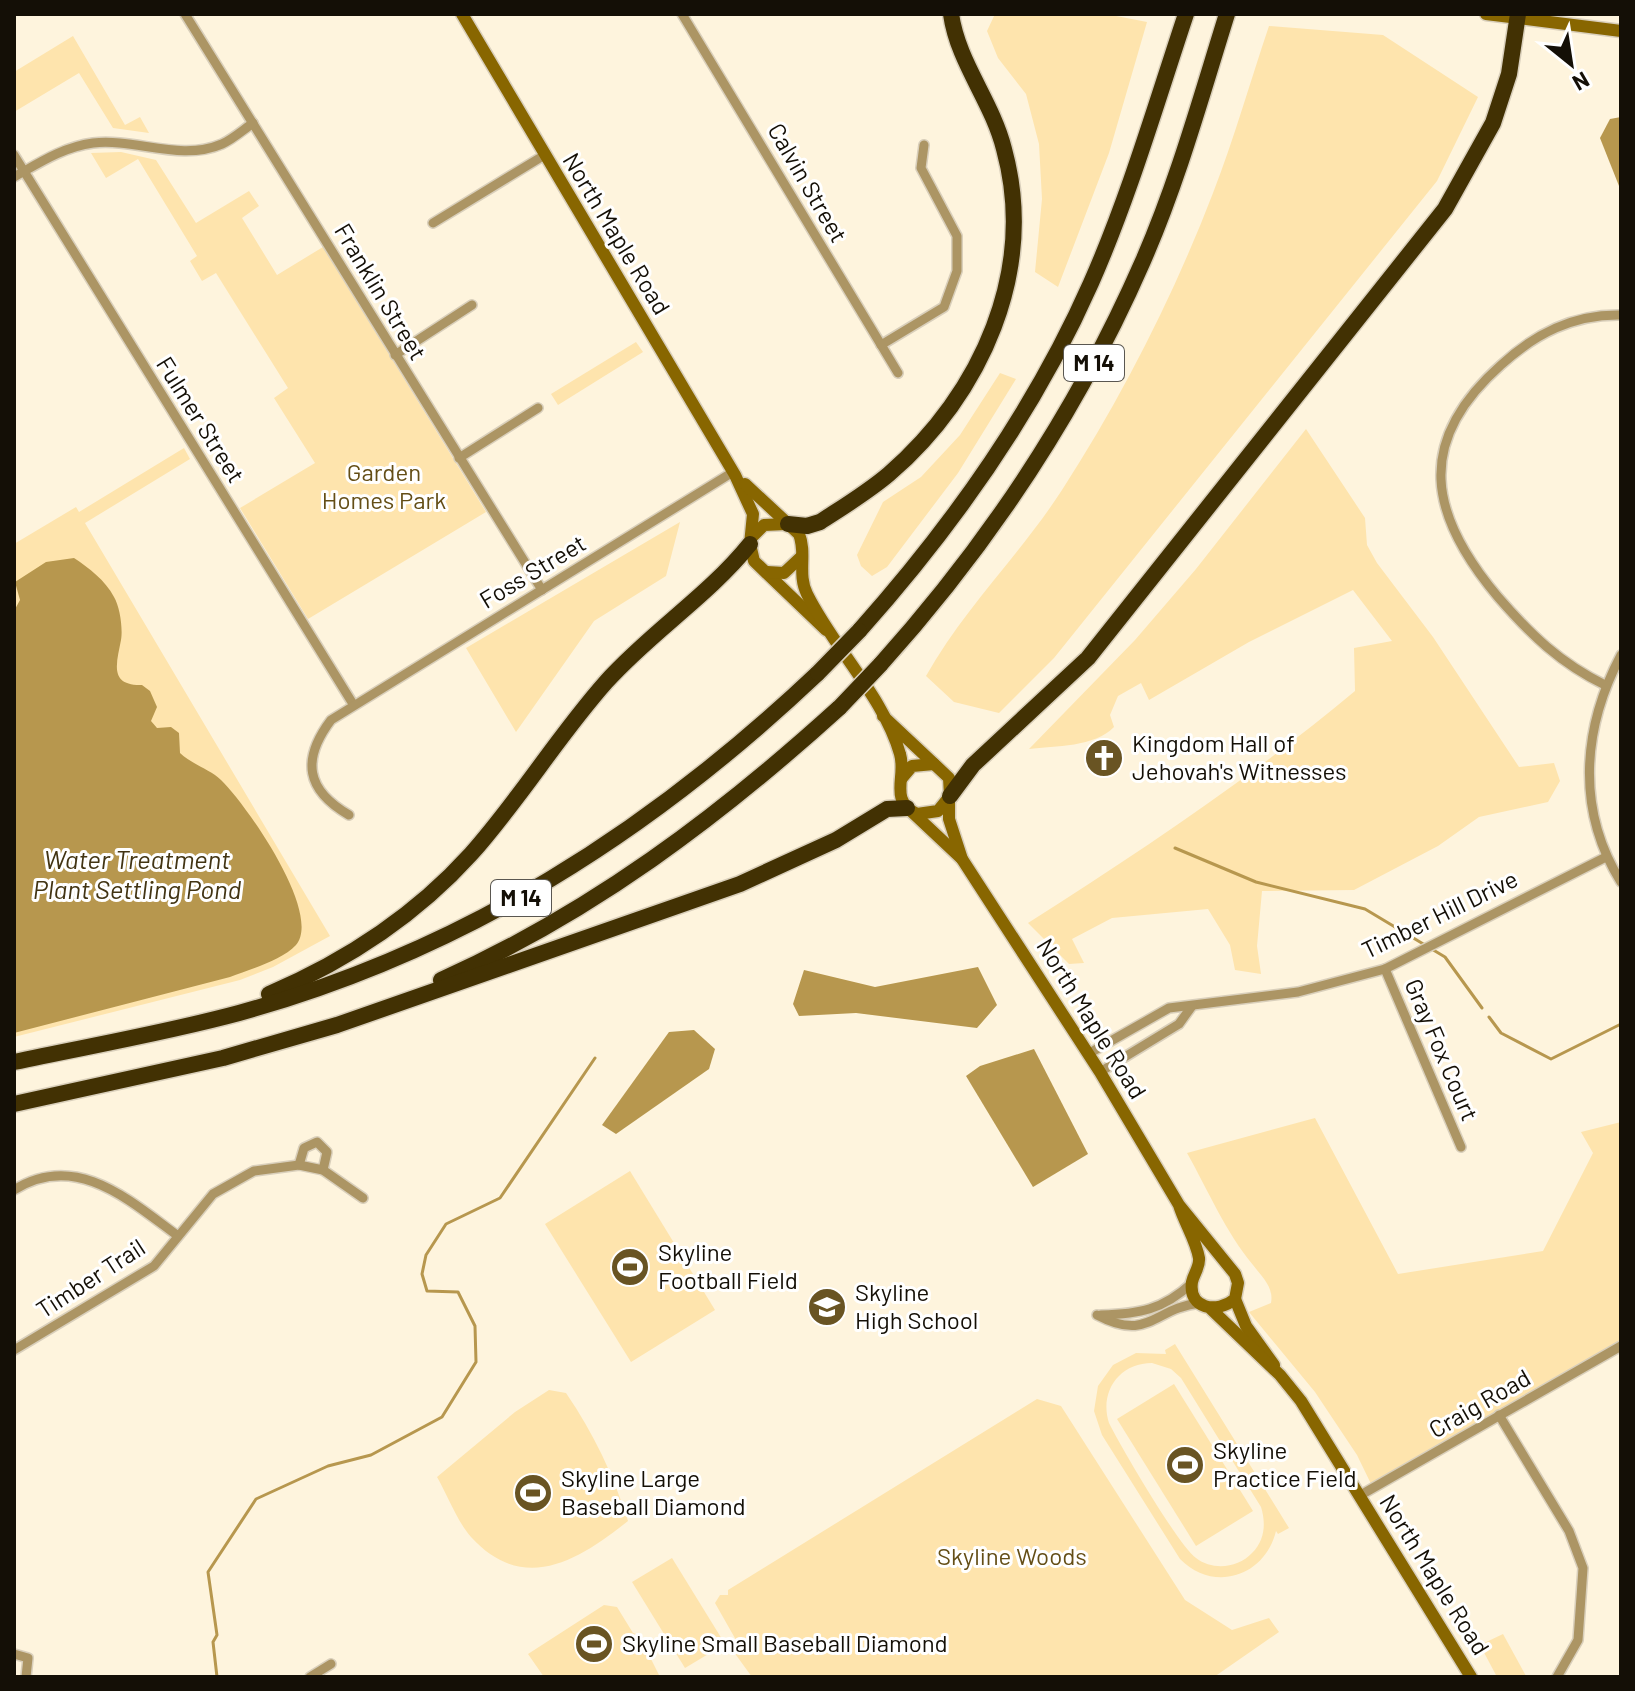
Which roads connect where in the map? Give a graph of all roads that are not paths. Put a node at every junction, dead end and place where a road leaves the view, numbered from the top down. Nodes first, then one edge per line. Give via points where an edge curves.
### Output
1 (185, 14) edge
2 (462, 14) edge
3 (682, 14) edge
4 (951, 14) edge
5 (1186, 14) edge
6 (1227, 14) edge
7 (1486, 14) edge
8 (1518, 16) edge
9 (1621, 31) edge
10 (253, 123) junction
11 (924, 145) dead end
12 (14, 155) edge
13 (543, 156) junction
14 (24, 172) junction
15 (14, 177) edge
16 (433, 223) dead end
17 (472, 305) dead end
18 (1621, 315) edge
19 (881, 345) junction
20 (395, 355) junction
21 (898, 373) dead end
22 (538, 408) dead end
23 (459, 458) junction
24 (734, 473) junction
25 (787, 524) junction
26 (752, 540) junction
27 (801, 556) junction
28 (767, 572) junction
29 (542, 590) junction
30 (826, 630) junction
31 (1621, 655) edge
32 (1605, 685) junction
33 (353, 704) junction
34 (883, 716) junction
35 (937, 765) junction
36 (901, 779) junction
37 (950, 798) junction
38 (908, 809) junction
39 (349, 815) dead end
40 (1606, 857) junction
41 (962, 859) junction
42 (1621, 882) edge
43 (1385, 969) junction
44 (1192, 1006) junction
45 (337, 1025) junction
46 (173, 1028) junction
47 (1088, 1054) junction
48 (14, 1062) edge
49 (1100, 1072) junction
50 (14, 1104) edge
51 (1461, 1147) dead end
52 (299, 1165) junction
53 (323, 1170) junction
54 (14, 1190) edge
55 (363, 1198) dead end
56 (1179, 1205) junction
57 (178, 1236) junction
58 (1224, 1262) junction
59 (1198, 1269) junction
60 (1192, 1283) junction
61 (1235, 1299) junction
62 (1206, 1307) junction
63 (1621, 1346) edge
64 (14, 1350) edge
65 (1280, 1375) junction
66 (1499, 1415) junction
67 (1359, 1496) junction
68 (14, 1654) edge
69 (331, 1664) dead end
70 (26, 1677) edge
71 (310, 1677) edge
72 (1471, 1677) edge
73 (1557, 1677) edge

1 - 10 street, Franklin Street
2 - 13 main road, North Maple Road
3 - 19 street, Calvin Street
4 - 25 highway via 965,62 995,117 1015,203 1011,261 995,330 943,418 888,475 820,522
5 - 46 highway, M 14, bridge via 1091,284 1038,385 938,537 818,673 680,794 528,894 420,948 322,987
6 - 45 highway, M 14, bridge via 1176,176 1108,337 975,554 880,665 840,707 711,819 610,889 461,970
7 - 8 main road
8 - 9 main road
8 - 37 highway via 1509,74 1493,123 1445,209 1088,658 973,765
10 - 14 street via 223,144 200,150 90,143 66,149
10 - 20 street, Franklin Street
11 - 19 street via 921,168 957,236 957,271 944,307
12 - 14 street, Fulmer Street
13 - 16 street
13 - 24 main road, North Maple Road
14 - 15 street
14 - 33 street, Fulmer Street
17 - 20 street
18 - 32 street via 1554,327 1512,355 1464,401 1441,462 1441,491 1461,549 1533,638 1555,658
19 - 21 street, Calvin Street
20 - 23 street, Franklin Street
22 - 23 street
23 - 29 street, Franklin Street
24 - 25 main road, North Maple Road
24 - 26 main road, North Maple Road via 751,507
24 - 29 street, Foss Street
25 - 26 main road via 764,525
25 - 27 main road, North Maple Road via 802,541
26 - 28 main road, North Maple Road via 754,561
26 - 46 highway via 726,573 607,681 471,853 425,899 318,972
27 - 28 main road via 784,573
27 - 30 main road, North Maple Road via 805,590
28 - 30 main road, North Maple Road
29 - 33 street, Foss Street
30 - 34 main road, North Maple Road
31 - 32 street
32 - 40 street via 1588,768 1591,807
33 - 39 street, Foss Street via 331,720 317,741 312,773 327,802
34 - 35 main road, North Maple Road
34 - 36 main road, North Maple Road via 900,753
35 - 36 main road via 912,766
35 - 37 main road via 949,778
36 - 38 main road via 899,794
37 - 38 main road via 931,814
37 - 41 main road, North Maple Road via 949,819
38 - 41 main road, North Maple Road
38 - 45 highway via 887,809 836,840 740,884
40 - 42 street
40 - 43 street, Timber Hill Drive
41 - 47 main road, North Maple Road
43 - 44 street, Timber Hill Drive via 1298,992
43 - 51 street, Gray Fox Court
44 - 47 street, Timber Hill Drive via 1149,1017
44 - 49 street via 1179,1024
45 - 50 highway, M 14 via 223,1058
46 - 48 highway, M 14
47 - 49 main road, North Maple Road
49 - 56 main road, North Maple Road
52 - 53 street, Timber Trail
52 - 53 street, Timber Trail via 304,1148 317,1142 327,1152
52 - 57 street, Timber Trail via 254,1171 230,1181 200,1206
53 - 55 street, Timber Trail
54 - 57 street via 50,1177 90,1179 107,1185
56 - 58 main road, North Maple Road
56 - 59 main road, North Maple Road
57 - 64 street, Timber Trail via 154,1266
58 - 59 main road
58 - 61 main road via 1238,1283
59 - 60 main road
60 - 62 main road
60 - 62 street via 1147,1312 1097,1315 1125,1328 1182,1306
61 - 62 main road
61 - 65 main road, North Maple Road via 1246,1326
62 - 65 main road, North Maple Road
63 - 66 street, Craig Road
65 - 67 main road, North Maple Road
66 - 67 street, Craig Road
66 - 73 street via 1569,1531 1583,1568 1578,1640
67 - 72 main road, North Maple Road
68 - 70 street via 31,1663
69 - 71 street

